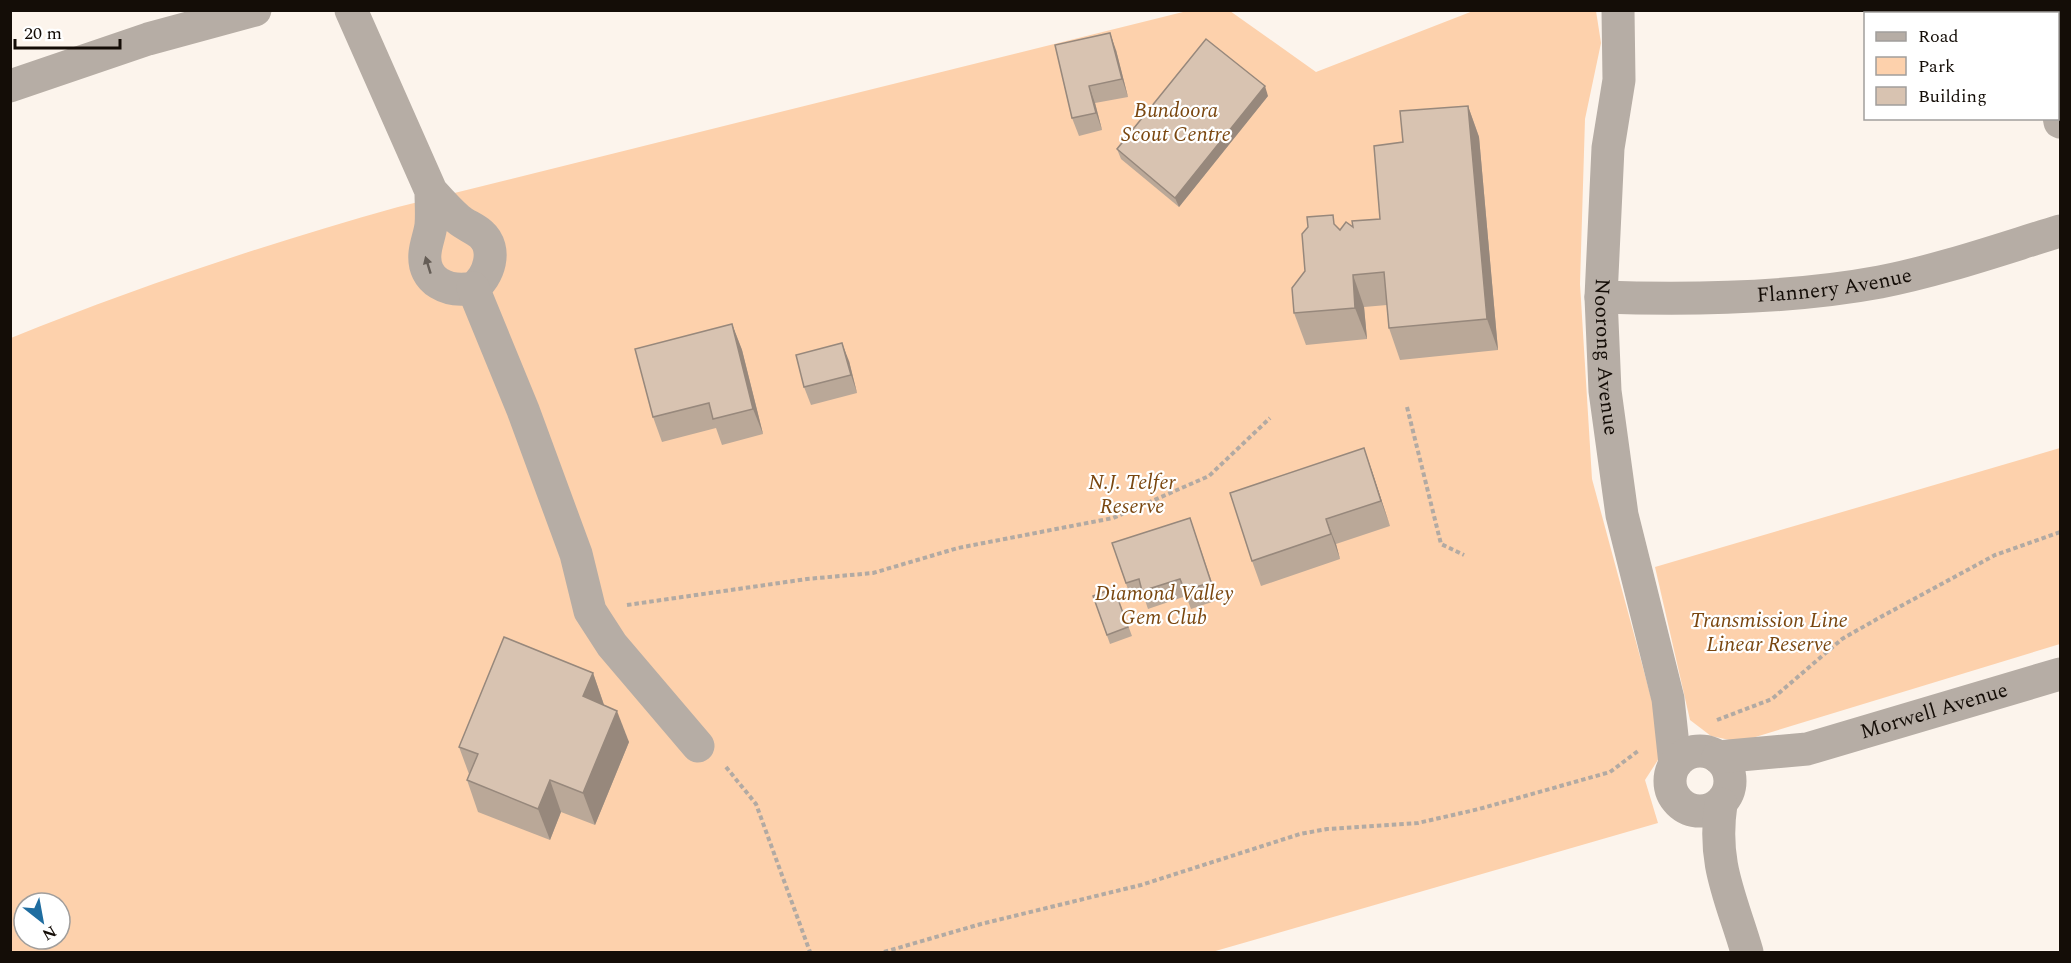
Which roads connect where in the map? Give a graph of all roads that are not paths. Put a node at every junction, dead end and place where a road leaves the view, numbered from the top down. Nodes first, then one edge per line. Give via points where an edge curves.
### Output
1 (255, 10) edge
2 (351, 10) edge
3 (1618, 10) edge
4 (10, 86) edge
5 (431, 191) junction
6 (2061, 231) edge
7 (473, 288) junction
8 (1601, 297) junction
9 (2061, 674) edge
10 (1678, 742) junction
11 (698, 746) road end
12 (1807, 749) junction
13 (1714, 754) junction
14 (1713, 801) junction
15 (1747, 952) edge

1 - 4 street via 148,39
2 - 5 street
3 - 8 street, Noorong Avenue via 1619,80 1608,148
5 - 7 street via 486,240 490,259 485,276
7 -> 5 street via 451,290 441,286 427,267
6 - 8 street, Flannery Avenue via 1882,282 1833,290
7 - 11 street via 576,554 590,611 612,645
8 - 10 street, Noorong Avenue via 1606,403 1622,515
9 - 12 street, Morwell Avenue
10 - 13 street, Noorong Avenue
10 - 14 street via 1670,782 1675,799
12 - 13 street, Morwell Avenue
12 - 14 street, Morwell Avenue
13 - 14 street via 1729,771
14 - 15 street via 1722,880

